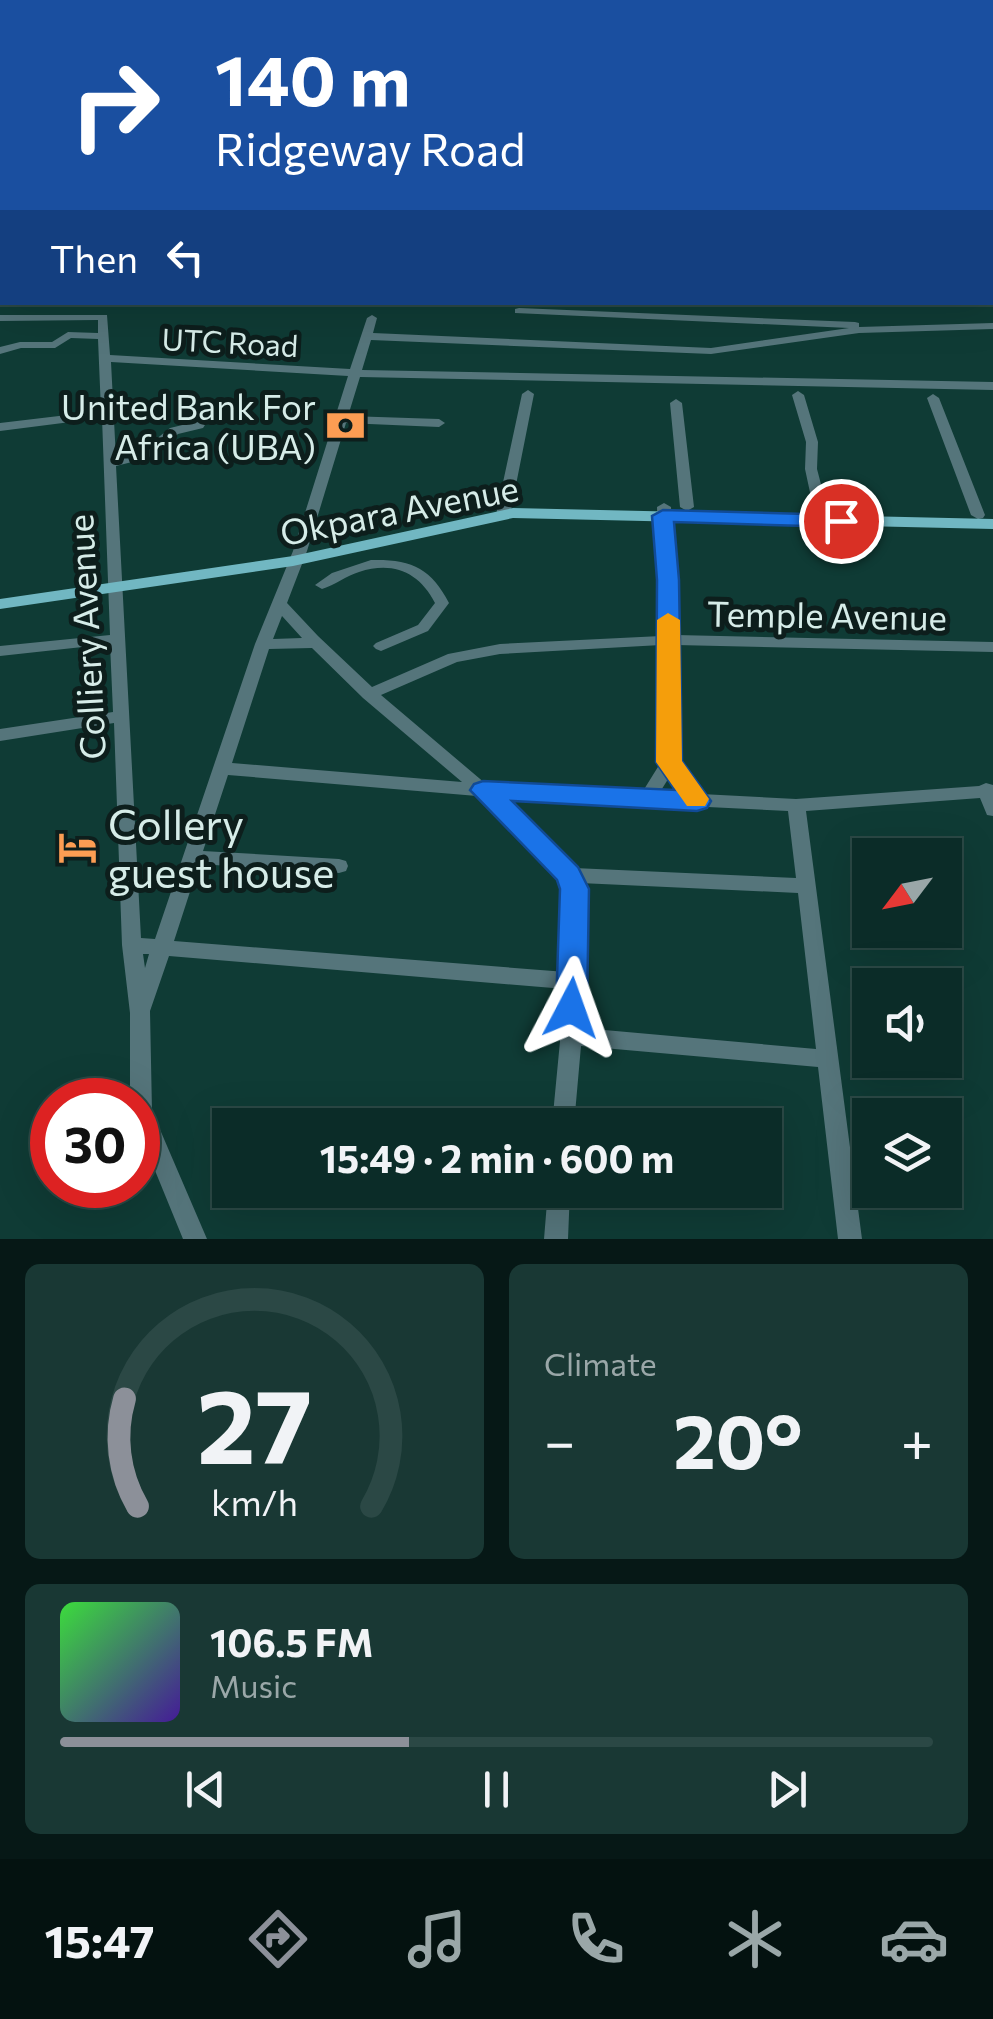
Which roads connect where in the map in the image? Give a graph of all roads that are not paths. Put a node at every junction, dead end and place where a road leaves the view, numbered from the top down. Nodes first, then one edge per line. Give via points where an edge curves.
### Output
1 (519, 311) dead end
2 (0, 318) edge
3 (372, 318) dead end
4 (993, 326) edge
5 (873, 330) junction
6 (104, 336) junction
7 (366, 336) junction
8 (0, 351) edge
9 (106, 358) junction
10 (352, 374) junction
11 (993, 386) edge
12 (528, 394) dead end
13 (798, 395) dead end
14 (934, 398) dead end
15 (676, 403) dead end
16 (108, 414) junction
17 (342, 420) junction
18 (438, 423) dead end
19 (200, 424) dead end
20 (0, 427) edge
21 (110, 464) junction
22 (686, 508) junction
23 (505, 511) junction
24 (663, 511) junction
25 (821, 511) junction
26 (766, 514) junction
27 (988, 518) edge
28 (404, 536) junction
29 (296, 556) junction
30 (402, 564) junction
31 (116, 582) junction
32 (322, 585) dead end
33 (0, 594) edge
34 (278, 602) junction
35 (0, 604) edge
36 (117, 639) junction
37 (668, 640) junction
38 (314, 643) junction
39 (264, 644) junction
40 (381, 646) dead end
41 (993, 647) edge
42 (0, 651) edge
43 (368, 694) junction
44 (121, 716) junction
45 (0, 735) edge
46 (669, 762) junction
47 (220, 768) junction
48 (483, 790) junction
49 (990, 790) edge
50 (649, 798) junction
51 (697, 801) junction
52 (796, 805) junction
53 (993, 810) edge
54 (194, 856) junction
55 (339, 866) dead end
56 (568, 875) junction
57 (804, 886) junction
58 (132, 945) junction
59 (163, 948) junction
60 (573, 980) junction
61 (140, 1013) junction
62 (569, 1036) junction
63 (828, 1059) junction
64 (564, 1108) edge
65 (558, 1208) edge
66 (195, 1239) edge
67 (556, 1239) edge
68 (850, 1239) edge

1 - 5 street via 834,322
2 - 6 street, Colliery Avenue via 103,317
3 - 7 street
4 - 5 street
5 - 7 street via 710,351
6 - 8 street via 68,335 52,346
6 - 9 street, Colliery Avenue
7 - 10 street
9 - 10 street, UTC Road
9 - 16 street, Colliery Avenue
10 - 11 street, UTC Road
10 - 17 street
12 - 23 street
13 - 25 street
14 - 27 street
15 - 22 street
16 - 20 street
16 - 21 street, Colliery Avenue
17 - 18 street
17 - 29 street
19 - 21 street
21 - 31 street, Colliery Avenue
22 - 24 main road, Okpara Avenue
22 - 26 main road, Okpara Avenue
23 - 24 main road, Okpara Avenue
23 - 28 main road, Okpara Avenue
23 - 29 main road, Okpara Avenue
24 - 26 main road, Okpara Avenue
24 - 37 street
25 - 26 main road, Okpara Avenue
25 - 27 main road, Okpara Avenue
26 - 27 main road, Okpara Avenue
28 - 29 main road, Okpara Avenue
28 - 30 street
29 - 31 main road, Okpara Avenue
29 - 34 street
30 - 32 street via 356,569
30 - 40 street via 432,584 442,603 423,628
31 - 33 main road, Okpara Avenue
31 - 35 main road, Okpara Avenue
31 - 36 street, Colliery Avenue
34 - 38 street
34 - 39 street
36 - 42 street
36 - 44 street, Colliery Avenue
37 - 41 street, Temple Avenue
37 - 43 street, Temple Avenue via 482,651
37 - 46 street
38 - 39 street
38 - 43 street
39 - 47 street
43 - 48 street
44 - 45 street
44 - 58 street, Colliery Avenue
46 - 50 street
46 - 51 street
47 - 48 street
47 - 54 street
48 - 50 street
48 - 56 street
49 - 52 street
49 - 53 street
50 - 51 street
51 - 52 street
52 - 57 street
54 - 55 street
54 - 59 street
56 - 57 street
56 - 60 street via 574,889
57 - 63 street
58 - 59 street
58 - 61 street, Colliery Avenue
59 - 60 street
59 - 61 street
60 - 62 street
61 - 66 street via 141,1111
62 - 63 street
62 - 64 street
63 - 68 street
65 - 67 street

